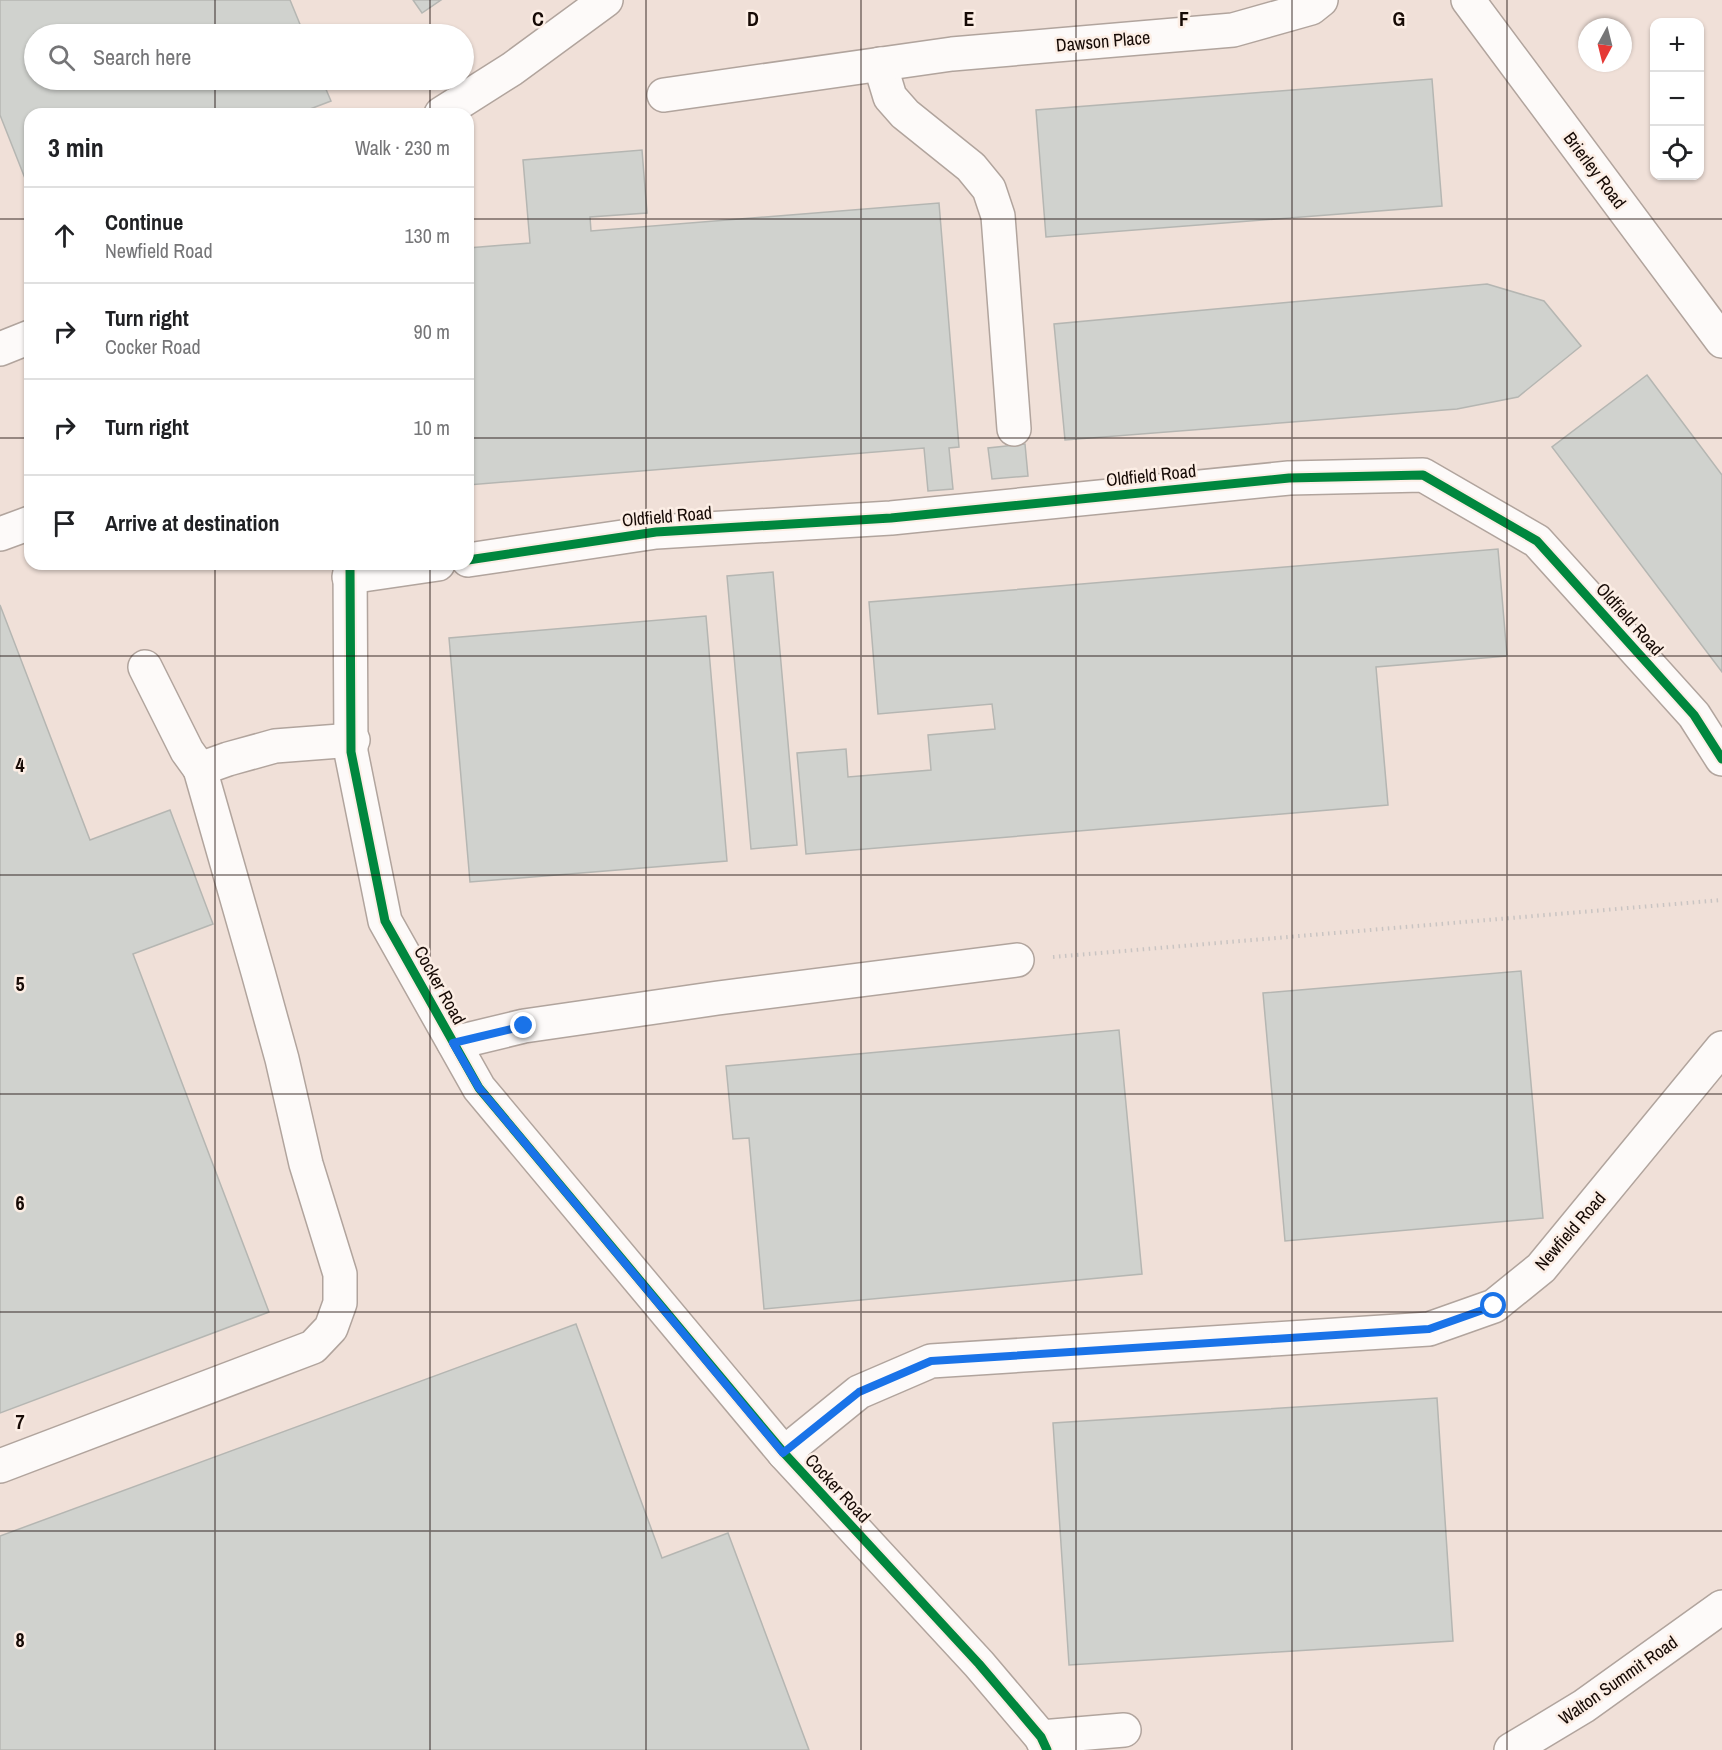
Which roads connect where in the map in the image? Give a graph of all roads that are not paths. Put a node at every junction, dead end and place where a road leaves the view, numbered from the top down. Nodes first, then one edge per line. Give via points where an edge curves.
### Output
1 (606, 0) edge
2 (1321, 0) edge
3 (1468, 0) edge
4 (880, 64) junction
5 (664, 95) dead end
6 (450, 108) edge
7 (24, 339) edge
8 (1722, 341) edge
9 (0, 349) edge
10 (1014, 429) dead end
11 (24, 525) edge
12 (0, 534) edge
13 (474, 559) edge
14 (349, 571) edge
15 (145, 667) dead end
16 (352, 740) junction
17 (1722, 759) edge
18 (200, 769) junction
19 (1017, 960) road end
20 (453, 1043) junction
21 (1722, 1048) edge
22 (783, 1453) junction
23 (0, 1466) edge
24 (1722, 1607) edge
25 (1124, 1730) dead end
26 (1044, 1744) edge
27 (1511, 1750) edge

1 - 6 street via 512,69
2 - 4 street, Dawson Place via 1311,8 1233,30 952,54
3 - 8 street, Brierley Road
4 - 5 street, Dawson Place
4 - 10 street via 890,97 905,114 971,167 989,189 998,216
7 - 9 street
11 - 12 street
13 - 17 street, Oldfield Road via 656,532 891,518 1289,477 1423,475 1538,541 1694,715
14 - 16 street, Cocker Road
15 - 18 street
16 - 18 street via 275,746
16 - 20 street, Cocker Road via 351,752 385,921
18 - 23 street via 282,1059 306,1164 340,1274 340,1303 331,1328 313,1347
19 - 20 street via 524,1026
20 - 22 street, Cocker Road via 479,1088
21 - 22 street, Newfield Road via 1541,1268 1494,1306 1429,1329 931,1361 859,1392
22 - 26 street, Cocker Road via 979,1664
24 - 27 street, Walton Summit Road via 1584,1706
25 - 26 street

